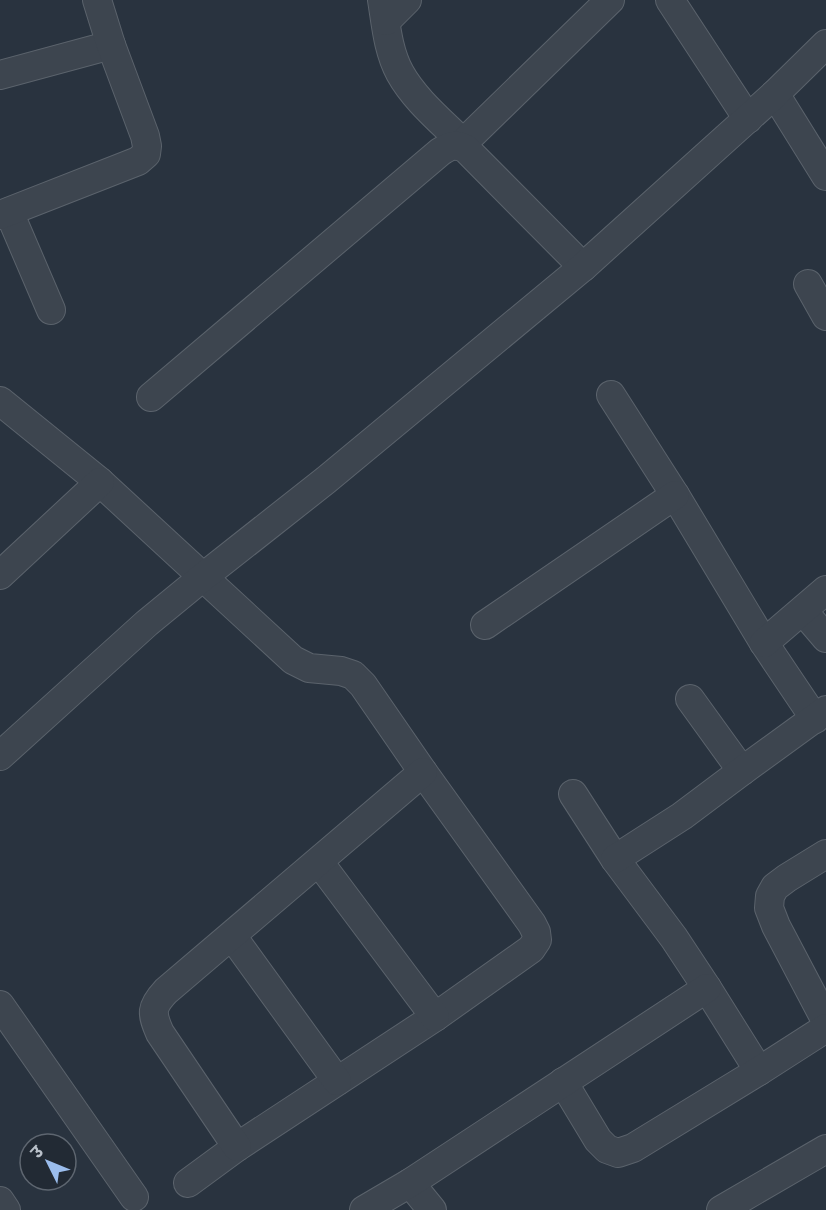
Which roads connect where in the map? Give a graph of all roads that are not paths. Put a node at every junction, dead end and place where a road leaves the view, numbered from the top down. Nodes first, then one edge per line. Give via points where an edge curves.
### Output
1 (97, 0) edge
2 (407, 0) edge
3 (610, 0) edge
4 (670, 0) edge
5 (384, 11) edge
6 (826, 44) edge
7 (111, 45) junction
8 (0, 75) edge
9 (775, 94) junction
10 (748, 119) junction
11 (462, 144) junction
12 (826, 176) edge
13 (5, 214) edge
14 (583, 267) junction
15 (808, 284) dead end
16 (51, 310) dead end
17 (826, 316) edge
18 (611, 395) dead end
19 (152, 397) dead end
20 (0, 401) edge
21 (100, 482) junction
22 (675, 495) junction
23 (0, 575) edge
24 (203, 577) junction
25 (826, 590) edge
26 (803, 611) junction
27 (486, 625) dead end
28 (826, 638) edge
29 (764, 643) junction
30 (690, 699) dead end
31 (820, 715) edge
32 (0, 756) edge
33 (742, 771) junction
34 (423, 772) junction
35 (573, 794) dead end
36 (826, 854) edge
37 (615, 859) junction
38 (319, 862) junction
39 (232, 936) junction
40 (707, 988) junction
41 (0, 1005) edge
42 (435, 1017) junction
43 (826, 1022) edge
44 (826, 1028) edge
45 (759, 1071) junction
46 (337, 1081) junction
47 (563, 1082) junction
48 (237, 1148) junction
49 (826, 1149) edge
50 (188, 1183) dead end
51 (410, 1183) junction
52 (134, 1197) dead end
53 (0, 1201) edge
54 (6, 1210) edge
55 (364, 1210) edge
56 (432, 1210) edge
57 (721, 1210) edge

1 - 7 street
2 - 5 street
3 - 11 street
4 - 10 street
5 - 11 street via 400,72 420,100
6 - 9 street
7 - 8 street
7 - 13 street via 145,136 146,154 138,161
9 - 10 street
9 - 12 street
10 - 14 street
11 - 14 street
11 - 19 street via 440,152
13 - 16 street
14 - 24 street
15 - 17 street
18 - 22 street
20 - 21 street
21 - 23 street
21 - 24 street
22 - 27 street
22 - 29 street
24 - 32 street
24 - 34 street via 293,660 309,668 353,675
25 - 26 street
26 - 28 street
26 - 29 street
29 - 31 street
30 - 33 street
31 - 33 street
33 - 37 street
34 - 38 street
34 - 42 street via 532,924 537,940 531,949
35 - 37 street
36 - 43 street via 775,887 769,908
37 - 40 street
38 - 39 street
38 - 42 street
39 - 46 street
39 - 48 street via 166,991 153,1009 160,1033
40 - 45 street
40 - 47 street
41 - 52 street
42 - 46 street
44 - 45 street
45 - 47 street via 633,1148 618,1153 598,1140
46 - 48 street
47 - 51 street
48 - 50 street
49 - 57 street
51 - 55 street
51 - 56 street
53 - 54 street

